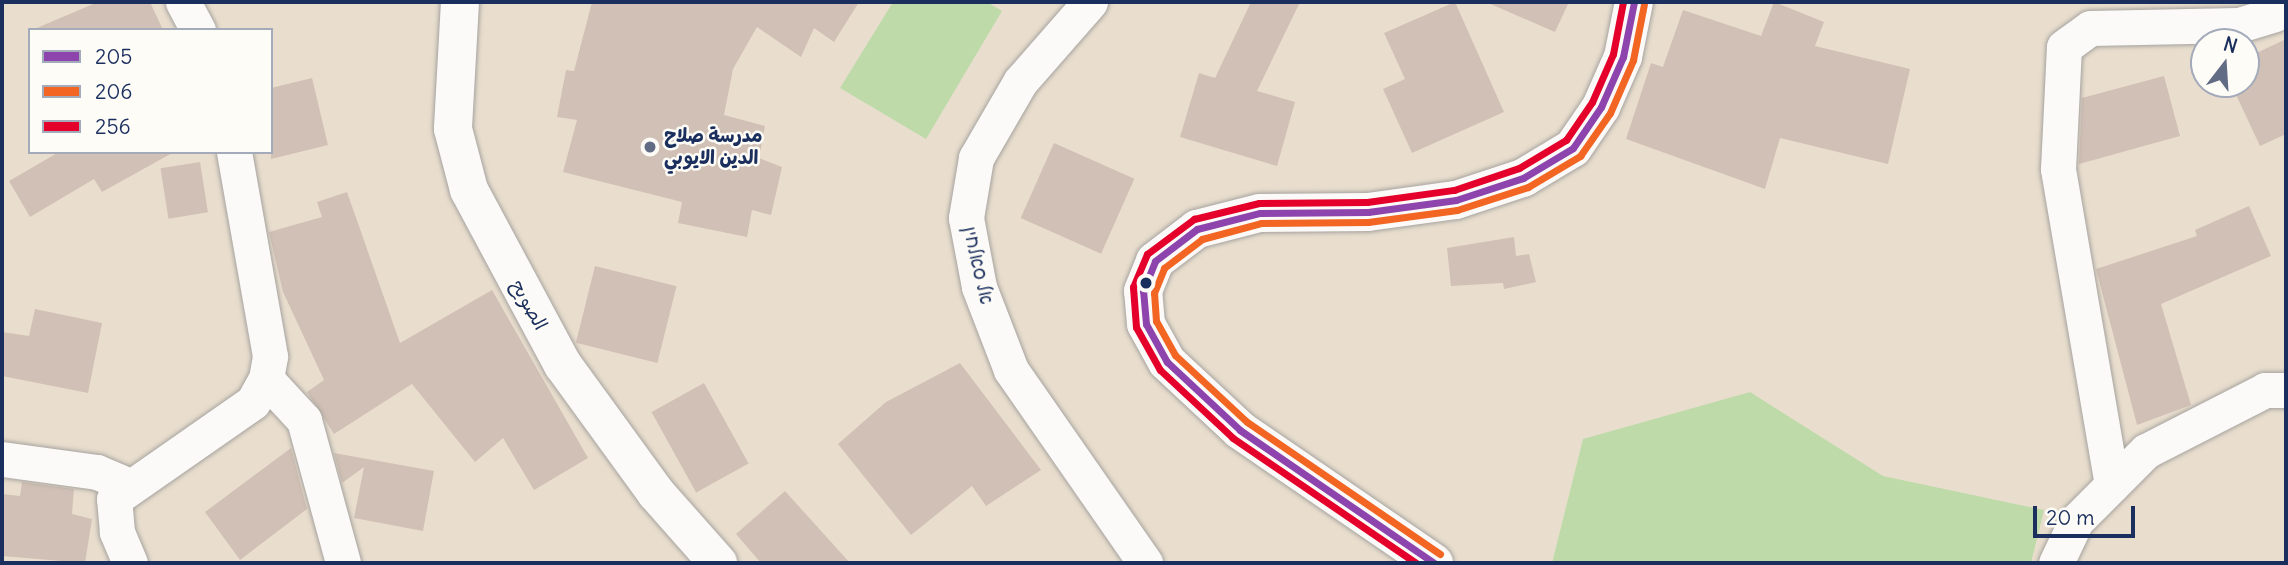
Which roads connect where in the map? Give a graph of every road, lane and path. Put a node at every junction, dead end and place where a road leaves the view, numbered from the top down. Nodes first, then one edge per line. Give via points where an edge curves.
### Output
1 (183, 2) edge
2 (460, 2) edge
3 (1090, 2) edge
4 (1634, 2) edge
5 (2274, 14) dead end
6 (197, 28) edge
7 (234, 154) edge
8 (266, 379) junction
9 (2286, 390) edge
10 (2, 459) edge
11 (128, 485) junction
12 (2112, 485) junction
13 (131, 563) edge
14 (343, 563) edge
15 (718, 563) edge
16 (1145, 563) edge
17 (1434, 563) edge
18 (2056, 563) edge

1 - 6 street
2 - 15 street, الصويح via 453,129 469,190 563,365 656,493
3 - 16 street, אל סאלחין via 1020,82 976,158 966,218 979,287 1011,370
4 - 17 street via 1623,57 1601,107 1573,148 1524,178 1456,200 1368,212 1260,213 1197,229 1155,261 1143,291 1146,324 1167,362 1319,488
5 - 12 street via 2227,26 2090,29 2064,47 2058,169
7 - 8 street via 270,356
8 - 11 street via 254,402
8 - 14 street via 304,420
9 - 12 street via 2265,390 2146,452
10 - 11 street via 97,472
11 - 13 street via 114,499 117,532
12 - 18 street via 2076,521

